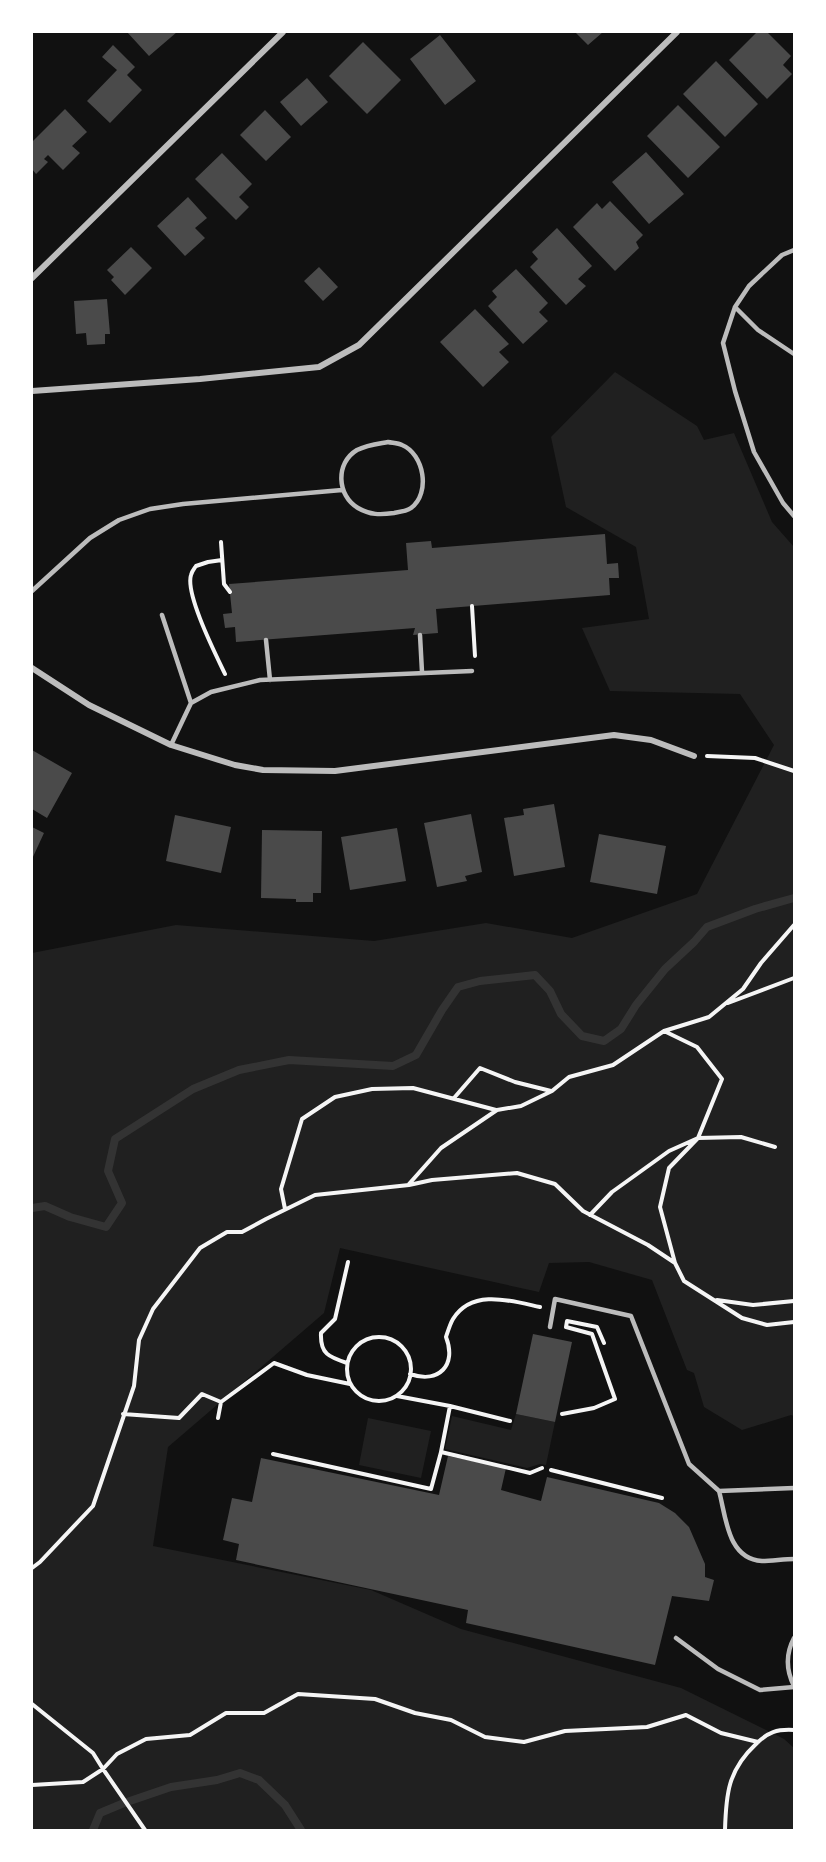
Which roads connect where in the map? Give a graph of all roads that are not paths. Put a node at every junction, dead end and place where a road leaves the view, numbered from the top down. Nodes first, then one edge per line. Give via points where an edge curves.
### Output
1 (283, 32) edge
2 (676, 32) edge
3 (795, 250) edge
4 (32, 278) edge
5 (735, 307) junction
6 (795, 354) edge
7 (32, 391) edge
8 (342, 490) junction
9 (795, 516) edge
10 (32, 591) edge
11 (162, 615) dead end
12 (420, 635) dead end
13 (266, 640) dead end
14 (32, 668) edge
15 (472, 671) dead end
16 (422, 672) junction
17 (270, 680) junction
18 (191, 704) junction
19 (171, 745) junction
20 (694, 756) road end
21 (550, 1327) dead end
22 (795, 1488) edge
23 (719, 1491) junction
24 (795, 1559) edge
25 (676, 1638) dead end
26 (795, 1638) edge
27 (795, 1687) edge

1 - 4 street
2 - 7 street via 359,345 319,367
3 - 5 lane via 782,255 748,286
5 - 6 lane via 758,330
5 - 9 lane via 723,343 735,391 754,452 783,503
8 - 8 lane via 350,503 368,514 409,510 423,489 422,470 415,455 402,445 388,442 366,446 354,452 346,463
8 - 10 lane via 150,509 119,520 90,538
11 - 18 lane
12 - 16 lane
13 - 17 lane
14 - 19 street via 89,705
15 - 16 lane
16 - 17 lane
17 - 18 lane via 211,692
18 - 19 lane
19 - 20 street via 235,765 275,771 354,769 614,735 651,740
21 - 23 lane via 555,1299 631,1317 689,1464
22 - 23 lane
23 - 24 lane via 729,1535 741,1553 761,1561
25 - 27 lane via 718,1669 760,1690
26 - 27 lane via 787,1661 788,1675

